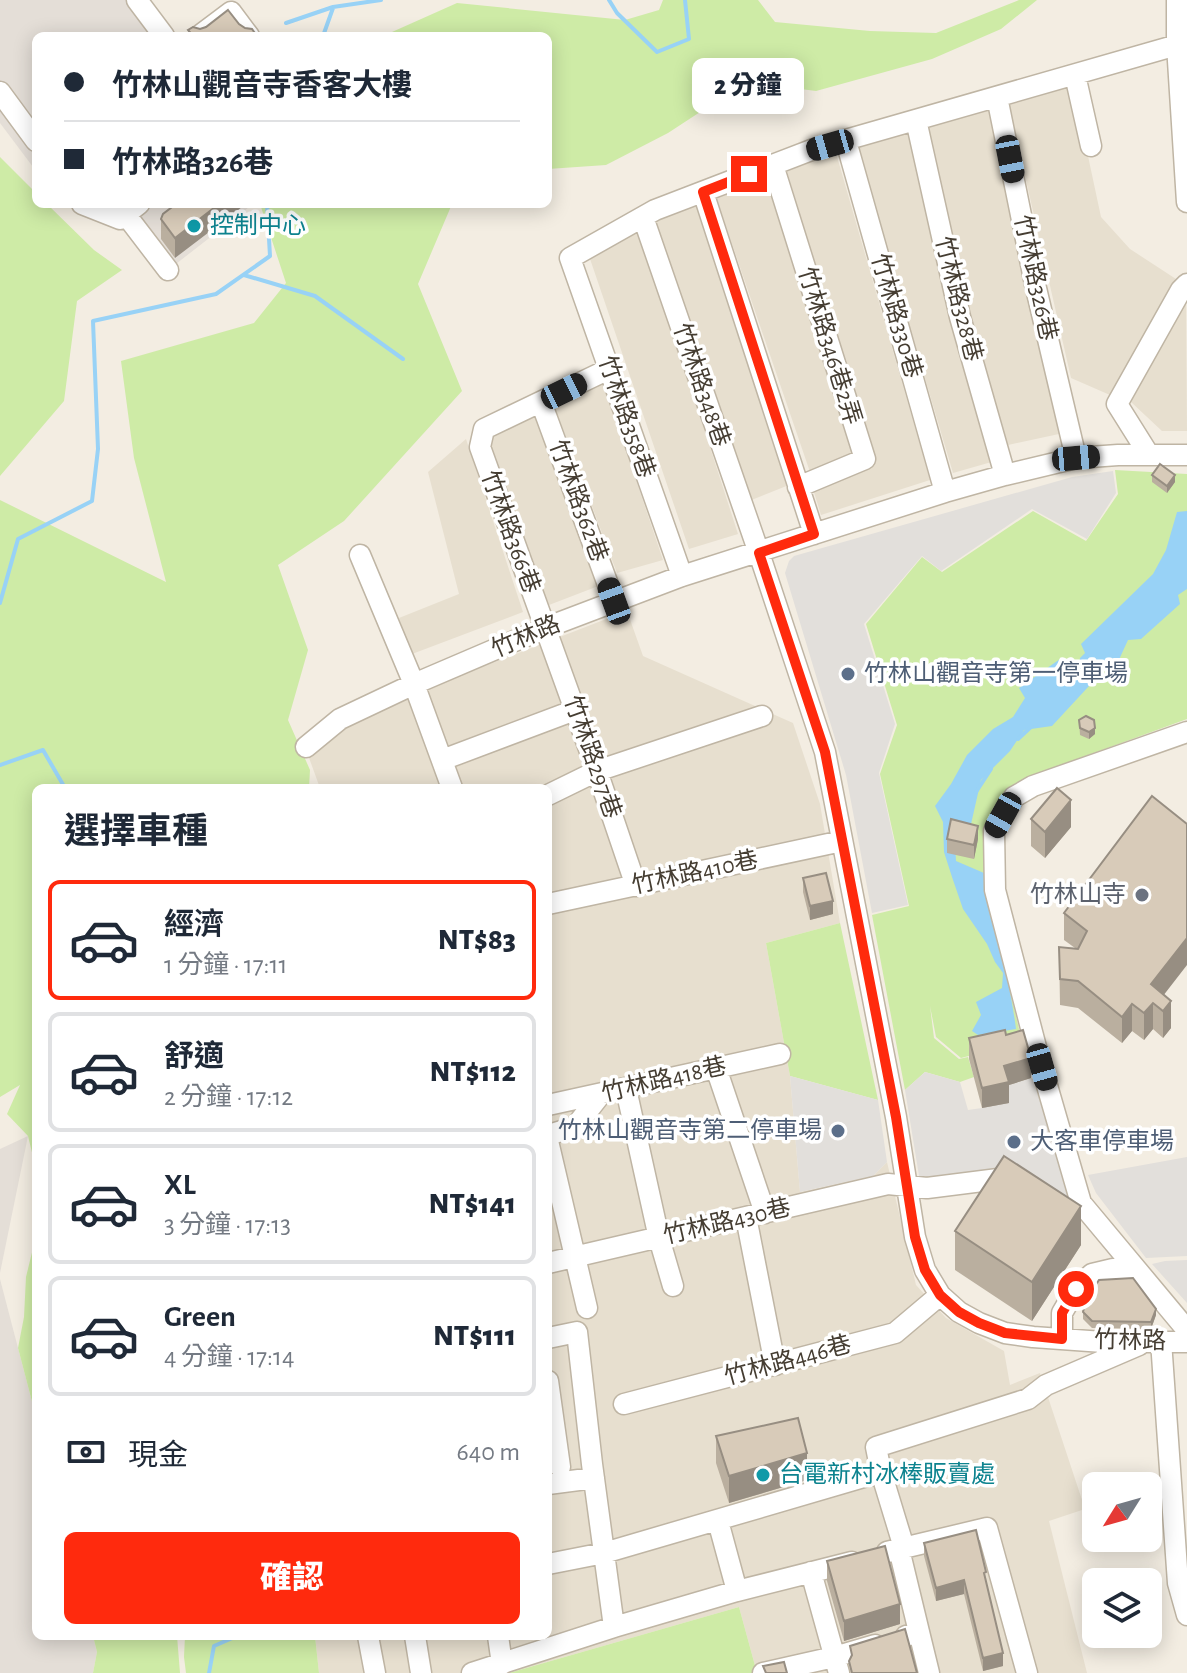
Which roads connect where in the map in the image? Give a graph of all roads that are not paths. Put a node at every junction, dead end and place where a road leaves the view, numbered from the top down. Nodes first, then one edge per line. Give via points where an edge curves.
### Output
1 (137, 0) edge
2 (1177, 0) edge
3 (161, 32) edge
4 (204, 32) edge
5 (246, 32) edge
6 (1177, 45) junction
7 (1075, 75) junction
8 (0, 92) edge
9 (997, 97) junction
10 (0, 110) edge
11 (916, 120) junction
12 (32, 136) edge
13 (846, 141) junction
14 (1091, 146) dead end
15 (32, 153) edge
16 (773, 165) junction
17 (703, 192) junction
18 (1187, 202) edge
19 (92, 208) edge
20 (133, 209) edge
21 (643, 217) junction
22 (168, 270) dead end
23 (1187, 284) edge
24 (609, 369) junction
25 (541, 402) junction
26 (1149, 455) junction
27 (1187, 455) edge
28 (1076, 458) junction
29 (1005, 475) junction
30 (798, 487) junction
31 (945, 492) junction
32 (814, 534) junction
33 (759, 553) junction
34 (360, 555) dead end
35 (682, 576) junction
36 (614, 601) junction
37 (545, 628) junction
38 (414, 684) junction
39 (575, 710) junction
40 (762, 716) dead end
41 (1187, 732) edge
42 (306, 747) dead end
43 (442, 760) junction
44 (597, 771) junction
45 (451, 784) edge
46 (552, 793) edge
47 (842, 841) junction
48 (636, 886) junction
49 (552, 903) edge
50 (780, 1054) dead end
51 (716, 1068) junction
52 (626, 1089) junction
53 (601, 1094) junction
54 (552, 1104) edge
55 (552, 1136) edge
56 (552, 1156) edge
57 (906, 1186) junction
58 (1081, 1203) junction
59 (756, 1215) junction
60 (659, 1238) junction
61 (575, 1257) junction
62 (552, 1262) edge
63 (1136, 1269) junction
64 (673, 1286) dead end
65 (940, 1295) junction
66 (587, 1308) dead end
67 (1187, 1330) edge
68 (552, 1337) edge
69 (1062, 1339) junction
70 (1154, 1341) junction
71 (1187, 1342) edge
72 (775, 1365) junction
73 (624, 1404) dead end
74 (552, 1438) edge
75 (554, 1467) edge
76 (593, 1471) junction
77 (881, 1472) junction
78 (552, 1483) edge
79 (718, 1521) junction
80 (899, 1549) junction
81 (604, 1553) junction
82 (552, 1563) edge
83 (811, 1572) junction
84 (737, 1591) junction
85 (1187, 1615) edge
86 (614, 1627) junction
87 (919, 1632) junction
88 (369, 1640) edge
89 (416, 1640) edge
90 (499, 1640) edge
91 (502, 1664) junction
92 (837, 1665) edge
93 (375, 1673) edge
94 (421, 1673) edge
95 (472, 1673) edge
96 (763, 1673) edge
97 (929, 1673) edge
98 (1027, 1673) edge

1 - 3 street
2 - 6 street
4 - 5 street via 231,12
6 - 7 street
6 - 18 street
7 - 9 street
7 - 14 street
8 - 12 street
9 - 11 street
9 - 28 street, 竹林路326巷
10 - 15 street
11 - 13 street
11 - 29 street, 竹林路328巷 via 960,317
13 - 16 street
13 - 31 street, 竹林路330巷
16 - 17 street
16 - 30 street, 竹林路346巷2弄 via 865,459
17 - 21 street
17 - 30 street
19 - 20 street via 120,219
20 - 22 street
21 - 24 street, 竹林路358巷 via 570,258
21 - 33 street, 竹林路348巷
23 - 26 street via 1117,404
24 - 25 street, 竹林路366巷
24 - 35 street, 竹林路358巷
25 - 36 street, 竹林路362巷
25 - 37 street, 竹林路366巷 via 484,429 480,447
26 - 27 street, 竹林路
26 - 28 street, 竹林路
28 - 29 street, 竹林路
29 - 31 street, 竹林路
30 - 32 street
31 - 32 street, 竹林路
32 - 33 street, 竹林路
33 - 35 street, 竹林路
33 - 47 street, 竹林路 via 825,752
34 - 38 street
35 - 36 street, 竹林路
36 - 37 street, 竹林路
37 - 38 street, 竹林路
37 - 39 street, 竹林路297巷
38 - 42 street, 竹林路 via 340,719
38 - 43 street
39 - 43 street
39 - 44 street, 竹林路297巷
40 - 44 street
41 - 58 street, 竹林路 via 1033,786 1014,797 994,831 995,890
43 - 45 street
44 - 46 street
44 - 48 street, 竹林路297巷
47 - 48 street, 竹林路410巷
47 - 57 street, 竹林路
48 - 49 street, 竹林路410巷
50 - 51 street, 竹林路418巷
51 - 52 street, 竹林路418巷
51 - 59 street
52 - 53 street, 竹林路418巷
52 - 60 street
53 - 54 street, 竹林路418巷
53 - 55 street via 575,1127
56 - 61 street
57 - 58 street, 竹林路430巷 via 1027,1175
57 - 59 street, 竹林路430巷 via 888,1184
57 - 65 street, 竹林路 via 918,1248
58 - 63 street, 竹林路
59 - 60 street, 竹林路430巷
59 - 72 street
60 - 61 street, 竹林路430巷
60 - 64 street
61 - 62 street, 竹林路430巷
61 - 66 street
63 - 67 street, 竹林路
63 - 69 street via 1092,1274 1076,1289 1062,1313
65 - 69 street, 竹林路 via 959,1312 1005,1333
65 - 72 street, 竹林路446巷 via 895,1333
68 - 76 street via 577,1332
69 - 70 street, 竹林路
70 - 71 street, 竹林路
70 - 77 street via 1046,1385 1028,1399 876,1447
70 - 85 street via 1178,1583
72 - 73 street, 竹林路446巷
74 - 75 street
75 - 76 street
76 - 78 street
76 - 81 street
77 - 79 street
77 - 80 street via 902,1541
79 - 81 street
79 - 84 street
80 - 83 street
80 - 87 street
80 - 98 street via 987,1528
81 - 82 street
81 - 86 street
83 - 84 street
83 - 92 street
84 - 86 street
86 - 91 street
87 - 92 street
87 - 97 street
88 - 93 street
89 - 94 street
90 - 91 street
91 - 95 street
92 - 96 street

